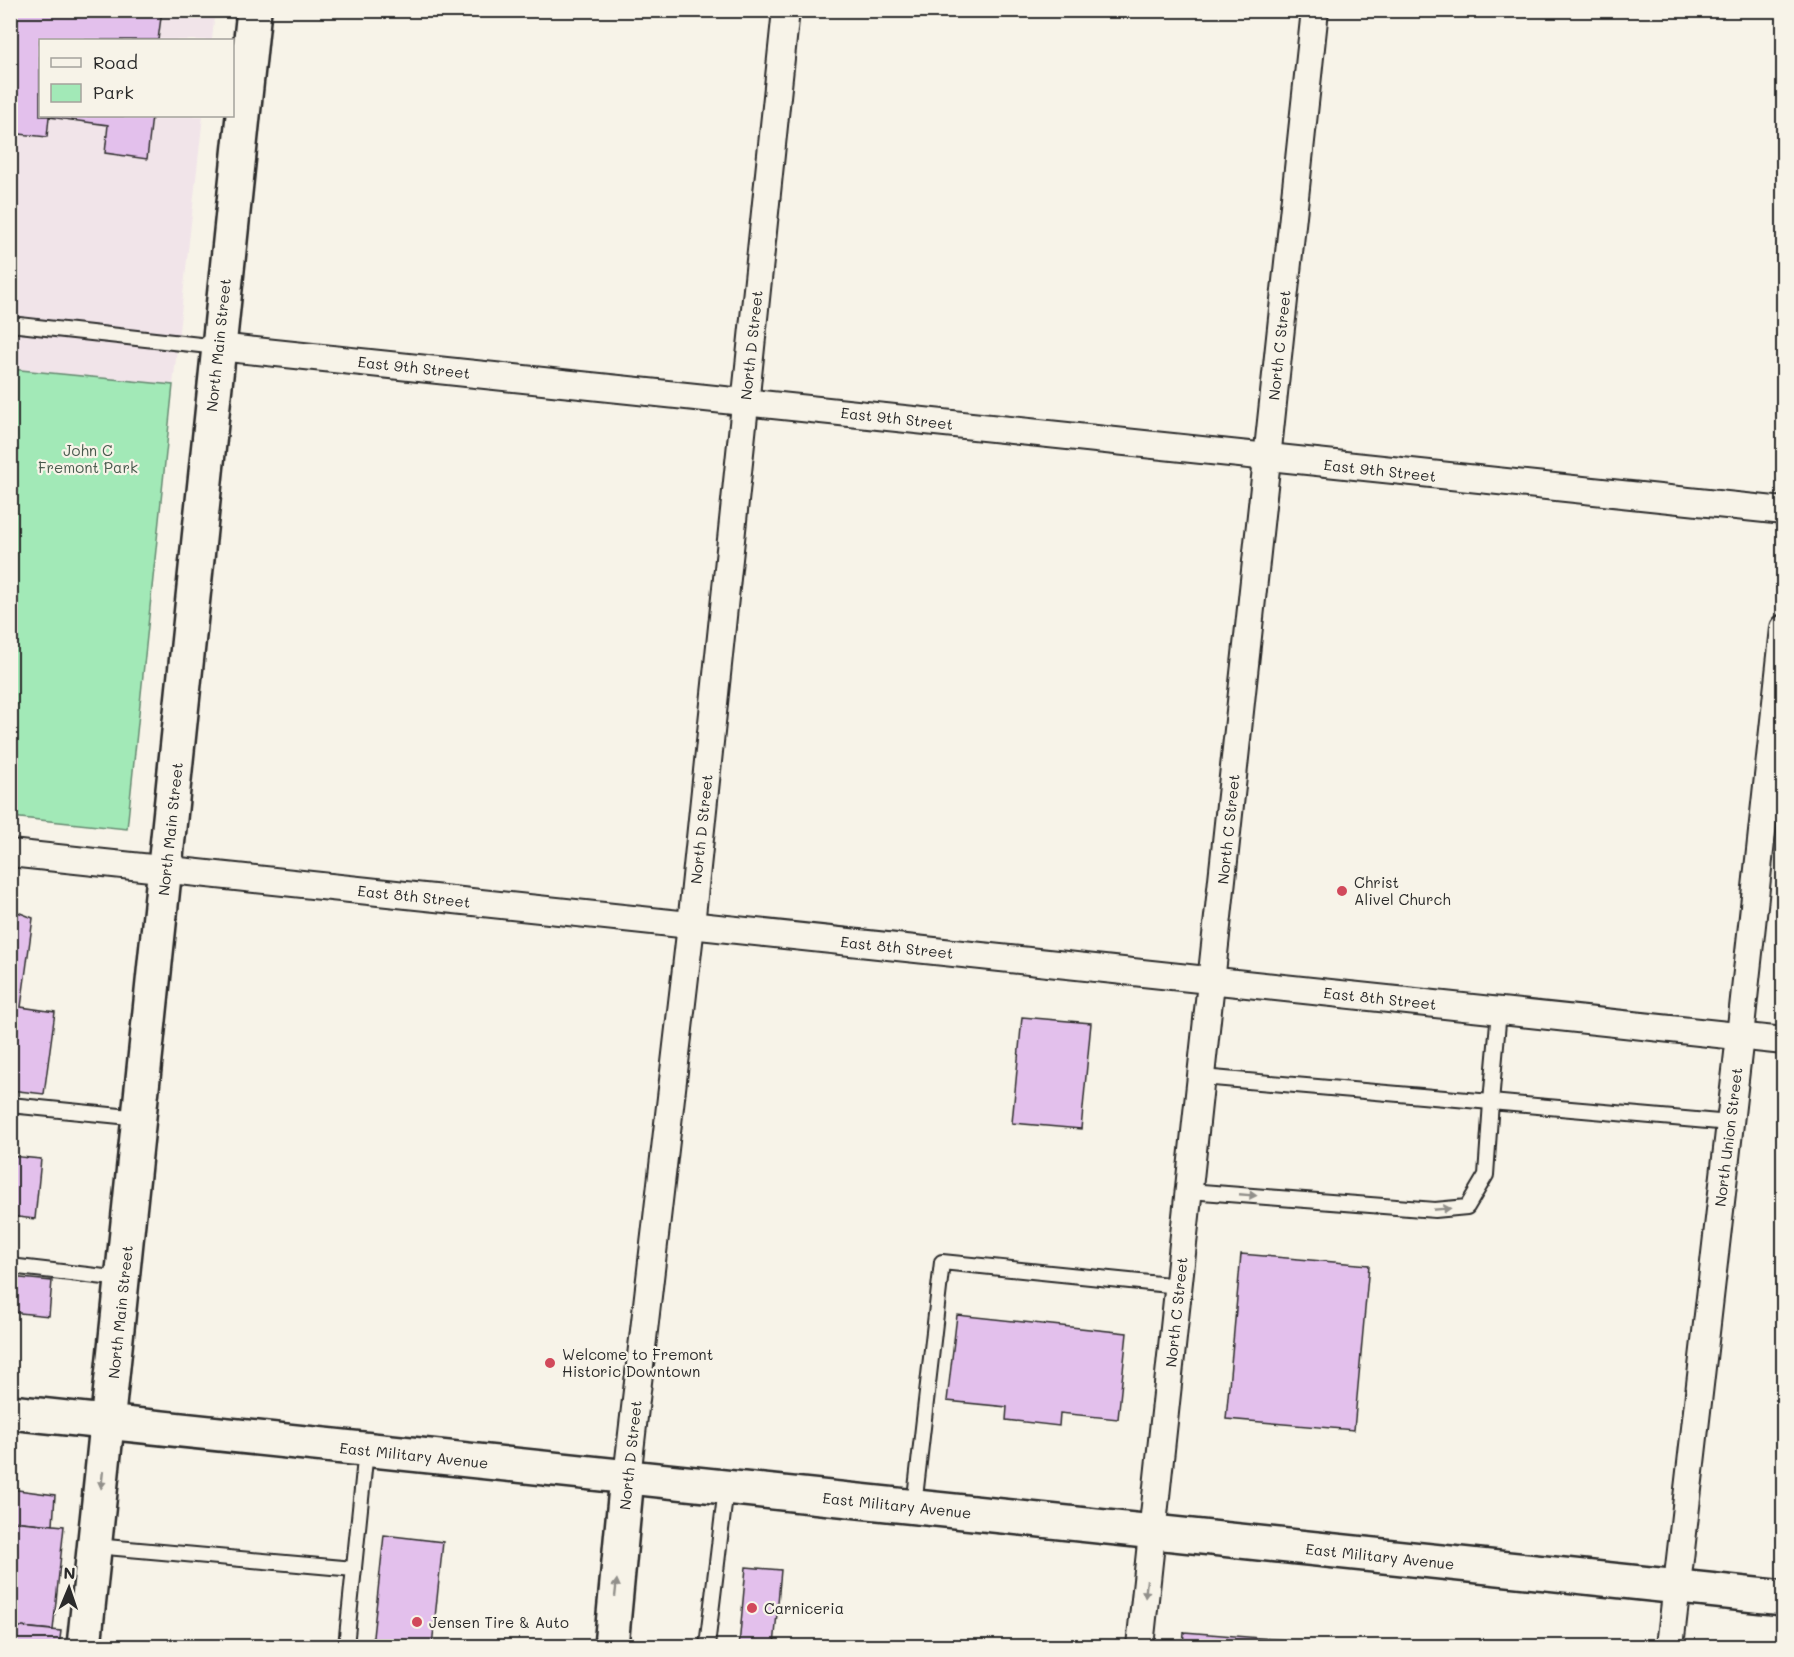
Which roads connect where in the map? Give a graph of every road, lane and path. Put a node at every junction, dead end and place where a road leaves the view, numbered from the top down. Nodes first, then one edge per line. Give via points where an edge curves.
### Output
1 (254, 10) edge
2 (786, 10) edge
3 (1315, 10) edge
4 (10, 324) edge
5 (218, 347) junction
6 (746, 402) junction
7 (1267, 459) junction
8 (1784, 511) edge
9 (1784, 628) edge
10 (10, 853) edge
11 (166, 869) junction
12 (690, 925) junction
13 (1212, 980) junction
14 (1499, 1011) junction
15 (1740, 1036) junction
16 (1784, 1041) edge
17 (1202, 1077) junction
18 (1491, 1102) junction
19 (10, 1105) edge
20 (140, 1118) junction
21 (1730, 1123) junction
22 (1189, 1191) junction
23 (10, 1266) edge
24 (123, 1279) junction
25 (1179, 1286) junction
26 (10, 1412) edge
27 (108, 1422) junction
28 (366, 1450) junction
29 (627, 1478) junction
30 (726, 1488) junction
31 (914, 1507) junction
32 (1152, 1531) junction
33 (95, 1546) junction
34 (354, 1569) junction
35 (1676, 1587) junction
36 (1784, 1598) edge
37 (84, 1647) edge
38 (346, 1647) edge
39 (610, 1647) edge
40 (707, 1647) edge
41 (1140, 1647) edge
42 (1670, 1647) edge

1 - 5 main road, North Main Street
2 - 6 street, North D Street
3 - 7 street, North C Street
4 - 5 lane, East 9th Street
5 - 6 street, East 9th Street
5 - 11 main road, North Main Street
6 - 7 street, East 9th Street
6 - 12 street, North D Street
7 - 8 street, East 9th Street
7 - 13 street, North C Street
9 - 15 street, North Union Street
10 - 11 street, East 8th Street
11 - 12 street, East 8th Street
11 - 20 main road, North Main Street
12 - 13 street, East 8th Street
12 - 29 street, North D Street
13 - 14 street, East 8th Street
13 - 17 street, North C Street
14 - 15 street, East 8th Street
14 - 18 lane
15 - 16 street, East 8th Street
15 - 21 street, North Union Street
17 - 18 lane
17 - 22 street, North C Street
18 - 21 lane
22 -> 18 lane via 1435,1210 1467,1207 1486,1175
19 - 20 lane
20 - 24 main road, North Main Street
21 - 35 street, North Union Street
22 - 25 street, North C Street
23 - 24 lane
24 - 27 main road, North Main Street
25 - 31 lane via 942,1262
25 - 32 street, North C Street
26 - 27 main road, East Military Avenue
27 - 28 main road, East Military Avenue
27 -> 33 main road, North Main Street
28 - 29 main road, East Military Avenue
28 - 34 lane
29 - 30 main road, East Military Avenue
39 -> 29 main road, North D Street
30 - 31 main road, East Military Avenue
30 - 40 lane
31 - 32 main road, East Military Avenue
32 - 35 main road, East Military Avenue
32 -> 41 street, North C Street
33 - 34 lane
33 - 37 main road, North Main Street
34 - 38 lane
35 - 36 main road, East Military Avenue
35 - 42 street, North Union Street

